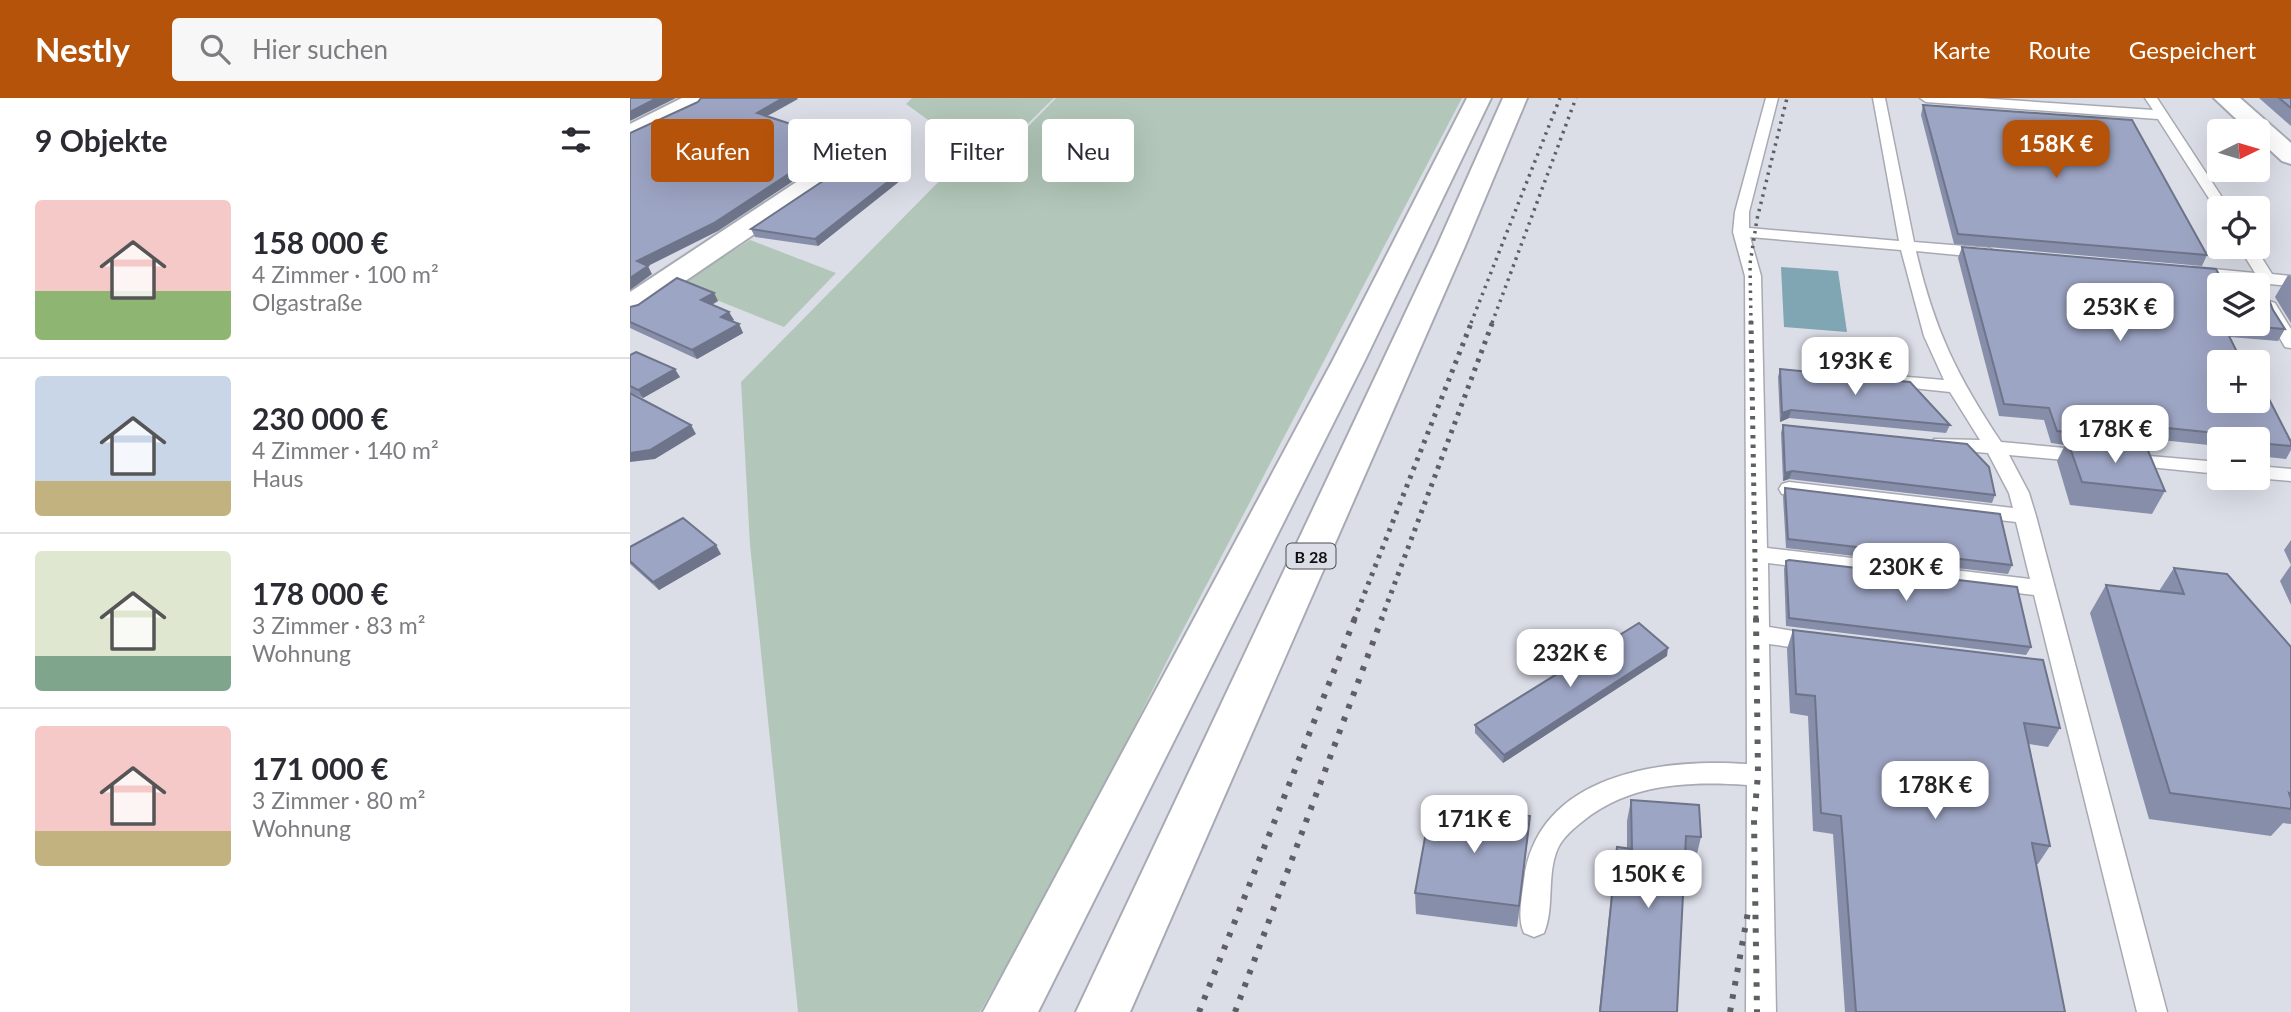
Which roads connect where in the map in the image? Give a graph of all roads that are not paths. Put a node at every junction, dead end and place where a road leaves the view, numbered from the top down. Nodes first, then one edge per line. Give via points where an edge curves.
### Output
1 (1479, 98) edge
2 (1515, 98) edge
3 (1772, 98) edge
4 (1879, 98) edge
5 (1927, 98) edge
6 (2108, 98) edge
7 (2151, 98) edge
8 (2226, 98) edge
9 (1973, 100) edge
10 (2017, 101) edge
11 (692, 103) edge
12 (2065, 103) edge
13 (2115, 112) junction
14 (2163, 115) junction
15 (630, 133) edge
16 (2291, 156) edge
17 (814, 182) edge
18 (2214, 196) edge
19 (1741, 232) junction
20 (1909, 246) junction
21 (2004, 254) edge
22 (2175, 270) edge
23 (2207, 275) edge
24 (2291, 281) edge
25 (2270, 282) edge
26 (2270, 303) edge
27 (630, 306) edge
28 (2291, 343) edge
29 (1864, 378) edge
30 (1956, 387) junction
31 (1926, 441) edge
32 (1994, 448) junction
33 (2207, 467) edge
34 (2270, 473) edge
35 (2291, 475) edge
36 (1789, 489) edge
37 (2026, 516) junction
38 (1756, 554) junction
39 (2044, 588) junction
40 (1757, 634) junction
41 (1838, 644) edge
42 (2039, 668) edge
43 (2066, 672) junction
44 (1760, 775) junction
45 (1534, 924) dead end
46 (1010, 1012) edge
47 (1103, 1012) edge
48 (1761, 1012) edge
49 (2152, 1012) edge

1 - 46 main road via 1349,360
2 - 47 main road, B 28
3 - 19 lane via 1742,212
4 - 20 lane
5 - 9 lane
6 - 13 lane
7 - 14 lane
8 - 16 main road
9 - 10 lane
10 - 12 lane
11 - 15 main road
12 - 13 lane
13 - 14 lane
14 - 18 lane
17 - 27 main road
19 - 20 lane
19 - 38 lane via 1753,276
20 - 21 lane
20 - 30 lane via 1930,328
22 - 23 lane
24 - 25 lane
26 - 28 lane
29 - 30 lane
30 - 32 lane
31 - 32 lane
32 - 33 lane
32 - 37 lane via 2011,474
34 - 35 lane
36 - 37 lane
37 - 39 lane
38 - 39 lane
38 - 40 lane
39 - 43 lane
40 - 41 lane
40 - 44 lane
42 - 43 lane
43 - 49 lane
44 - 45 lane via 1683,772 1653,776 1591,800 1561,822 1546,845
44 - 48 lane

